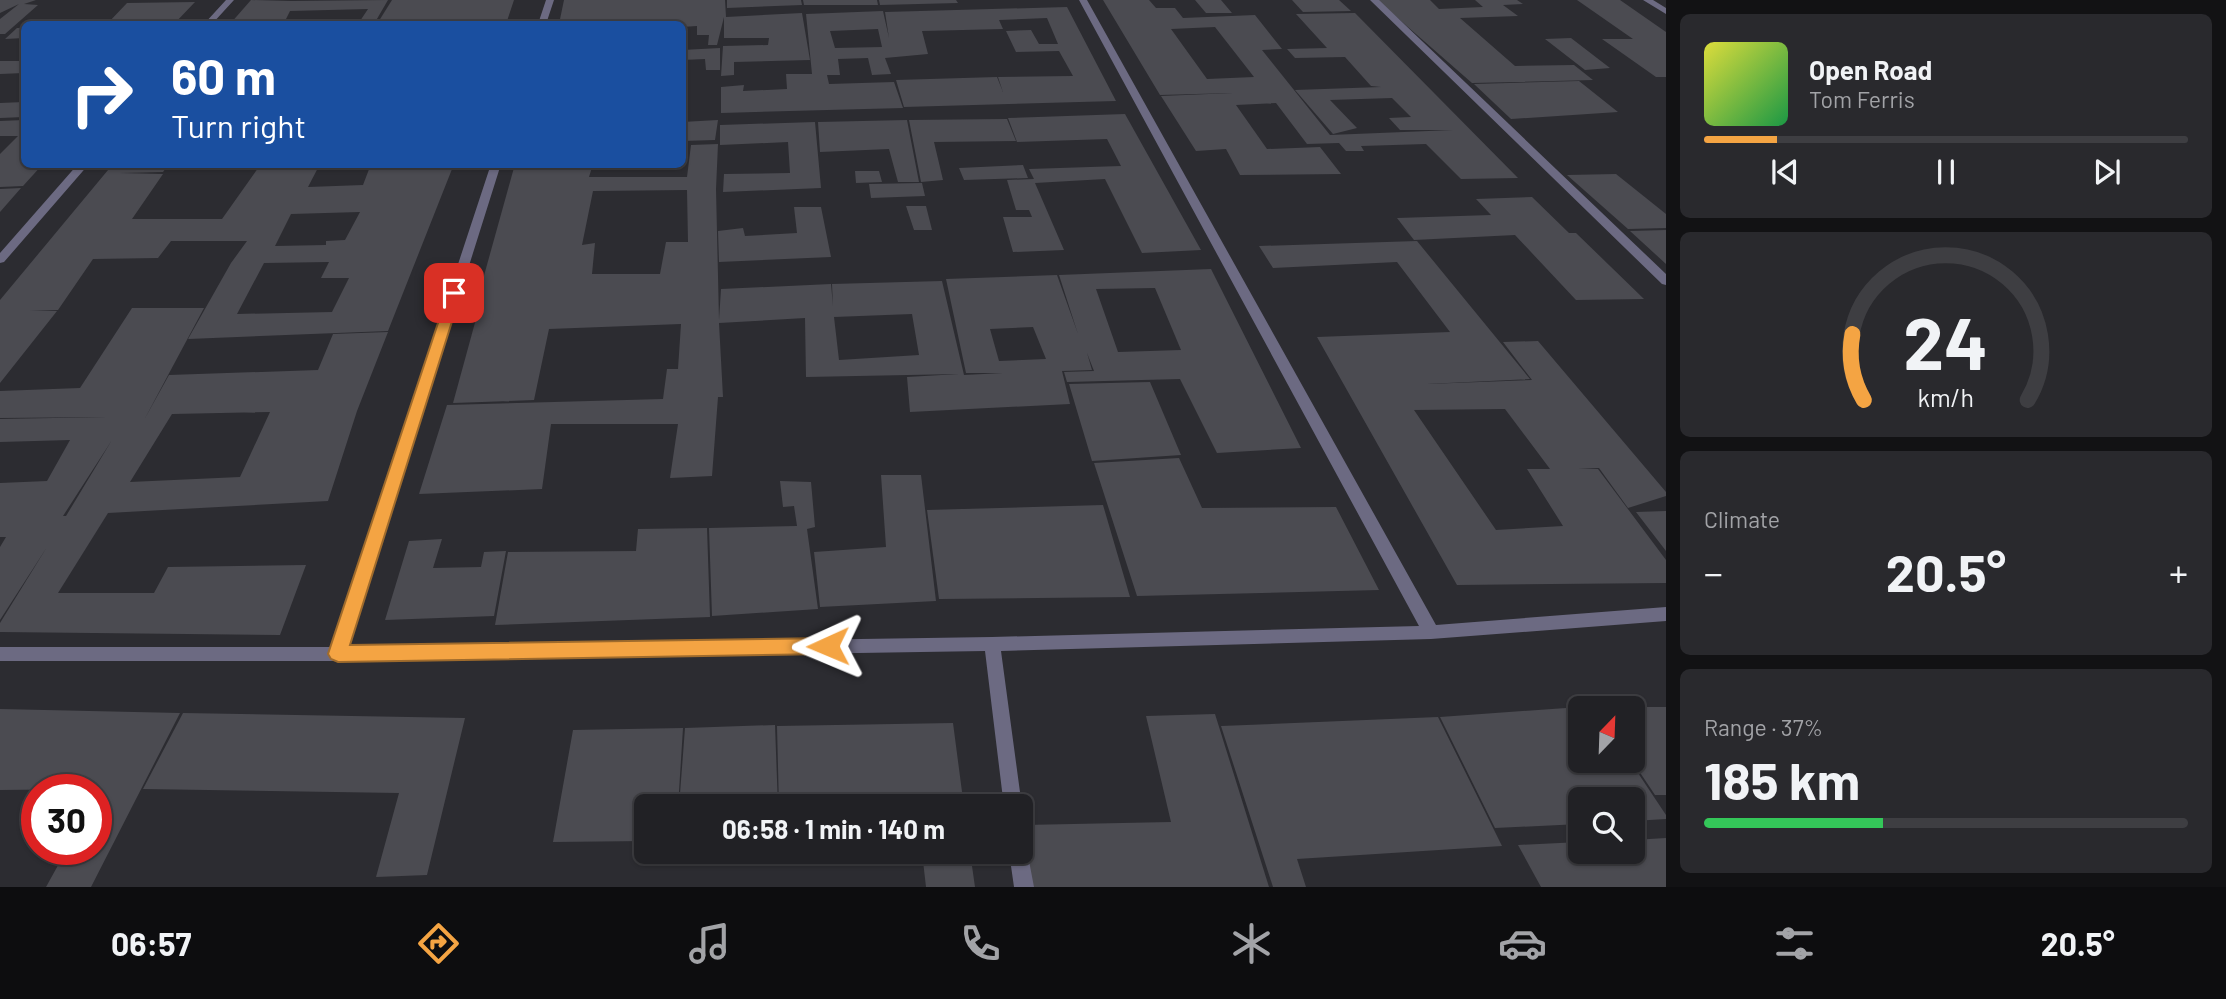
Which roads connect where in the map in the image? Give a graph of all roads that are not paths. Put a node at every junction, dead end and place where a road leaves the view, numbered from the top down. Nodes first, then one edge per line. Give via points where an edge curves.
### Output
1 (230, 0) edge
2 (550, 0) edge
3 (1083, 0) edge
4 (1374, 0) edge
5 (1647, 0) edge
6 (1666, 12) edge
7 (211, 21) edge
8 (543, 21) edge
9 (80, 168) edge
10 (495, 168) edge
11 (0, 260) edge
12 (1666, 281) edge
13 (1666, 614) edge
14 (1431, 632) junction
15 (992, 644) junction
16 (0, 654) edge
17 (338, 654) junction
18 (1011, 794) edge
19 (1021, 864) edge
20 (1024, 887) edge

1 - 7 street
2 - 8 street
3 - 14 street
4 - 12 street
5 - 6 street
9 - 11 street
10 - 17 street
13 - 14 street
14 - 15 street
15 - 17 street
15 - 18 street
16 - 17 street
19 - 20 street

